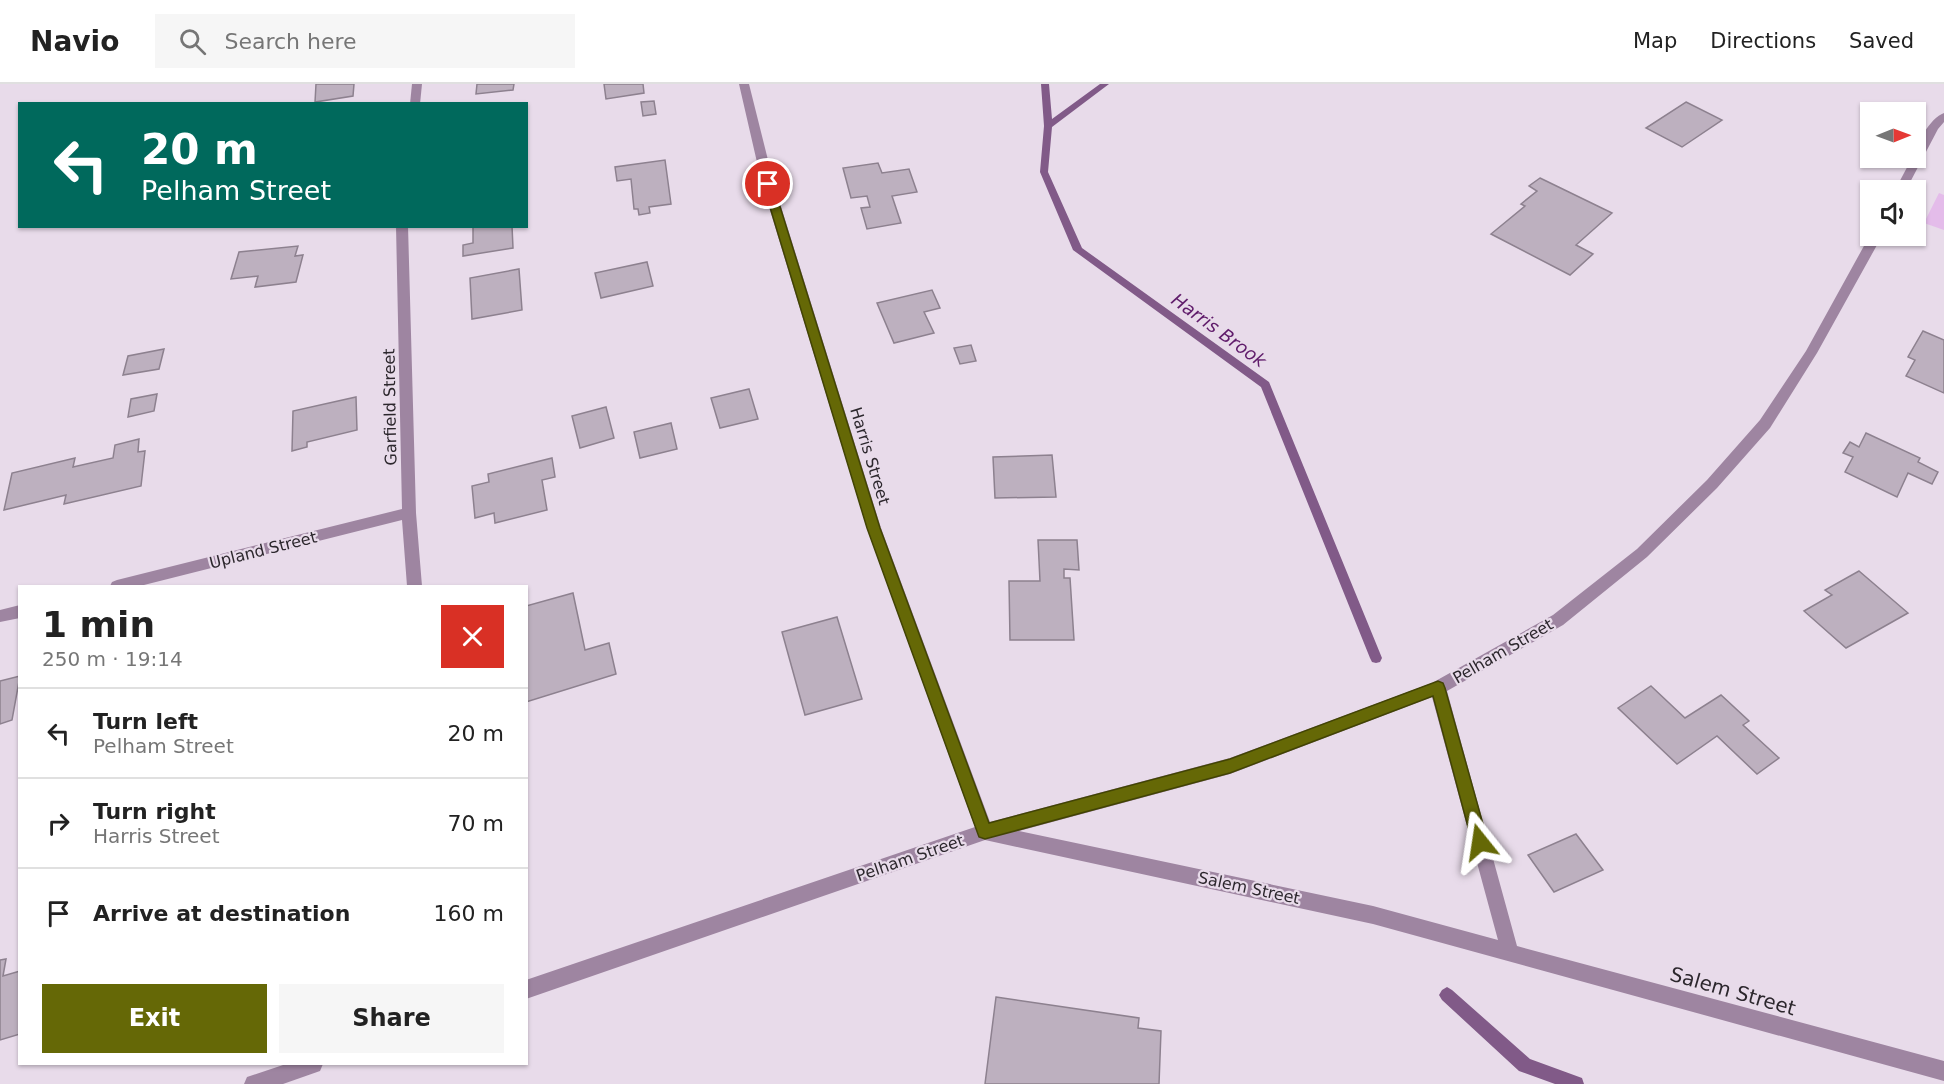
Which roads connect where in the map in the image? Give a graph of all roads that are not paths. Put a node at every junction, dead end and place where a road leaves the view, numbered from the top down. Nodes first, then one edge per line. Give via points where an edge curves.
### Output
1 (417, 84) edge
2 (744, 84) edge
3 (415, 102) edge
4 (1944, 116) edge
5 (1905, 180) edge
6 (402, 228) edge
7 (1870, 246) edge
8 (409, 513) junction
9 (121, 585) edge
10 (415, 585) edge
11 (18, 612) edge
12 (0, 616) edge
13 (1438, 688) junction
14 (985, 832) junction
15 (1510, 952) junction
16 (528, 989) edge
17 (310, 1065) edge
18 (1944, 1071) edge
19 (254, 1084) edge

1 - 3 street
2 - 14 street, Harris Street via 768,184 874,528
4 - 5 street via 1933,128
6 - 8 street, Garfield Street
7 - 13 street, Pelham Street via 1811,353 1765,424 1712,484 1642,553 1558,620
8 - 9 street, Upland Street
8 - 10 street, Garfield Street
11 - 12 street
13 - 14 street, Pelham Street via 1230,766
13 - 15 street
14 - 15 street, Salem Street via 1373,915
14 - 16 street, Pelham Street
15 - 18 street, Salem Street
17 - 19 street

